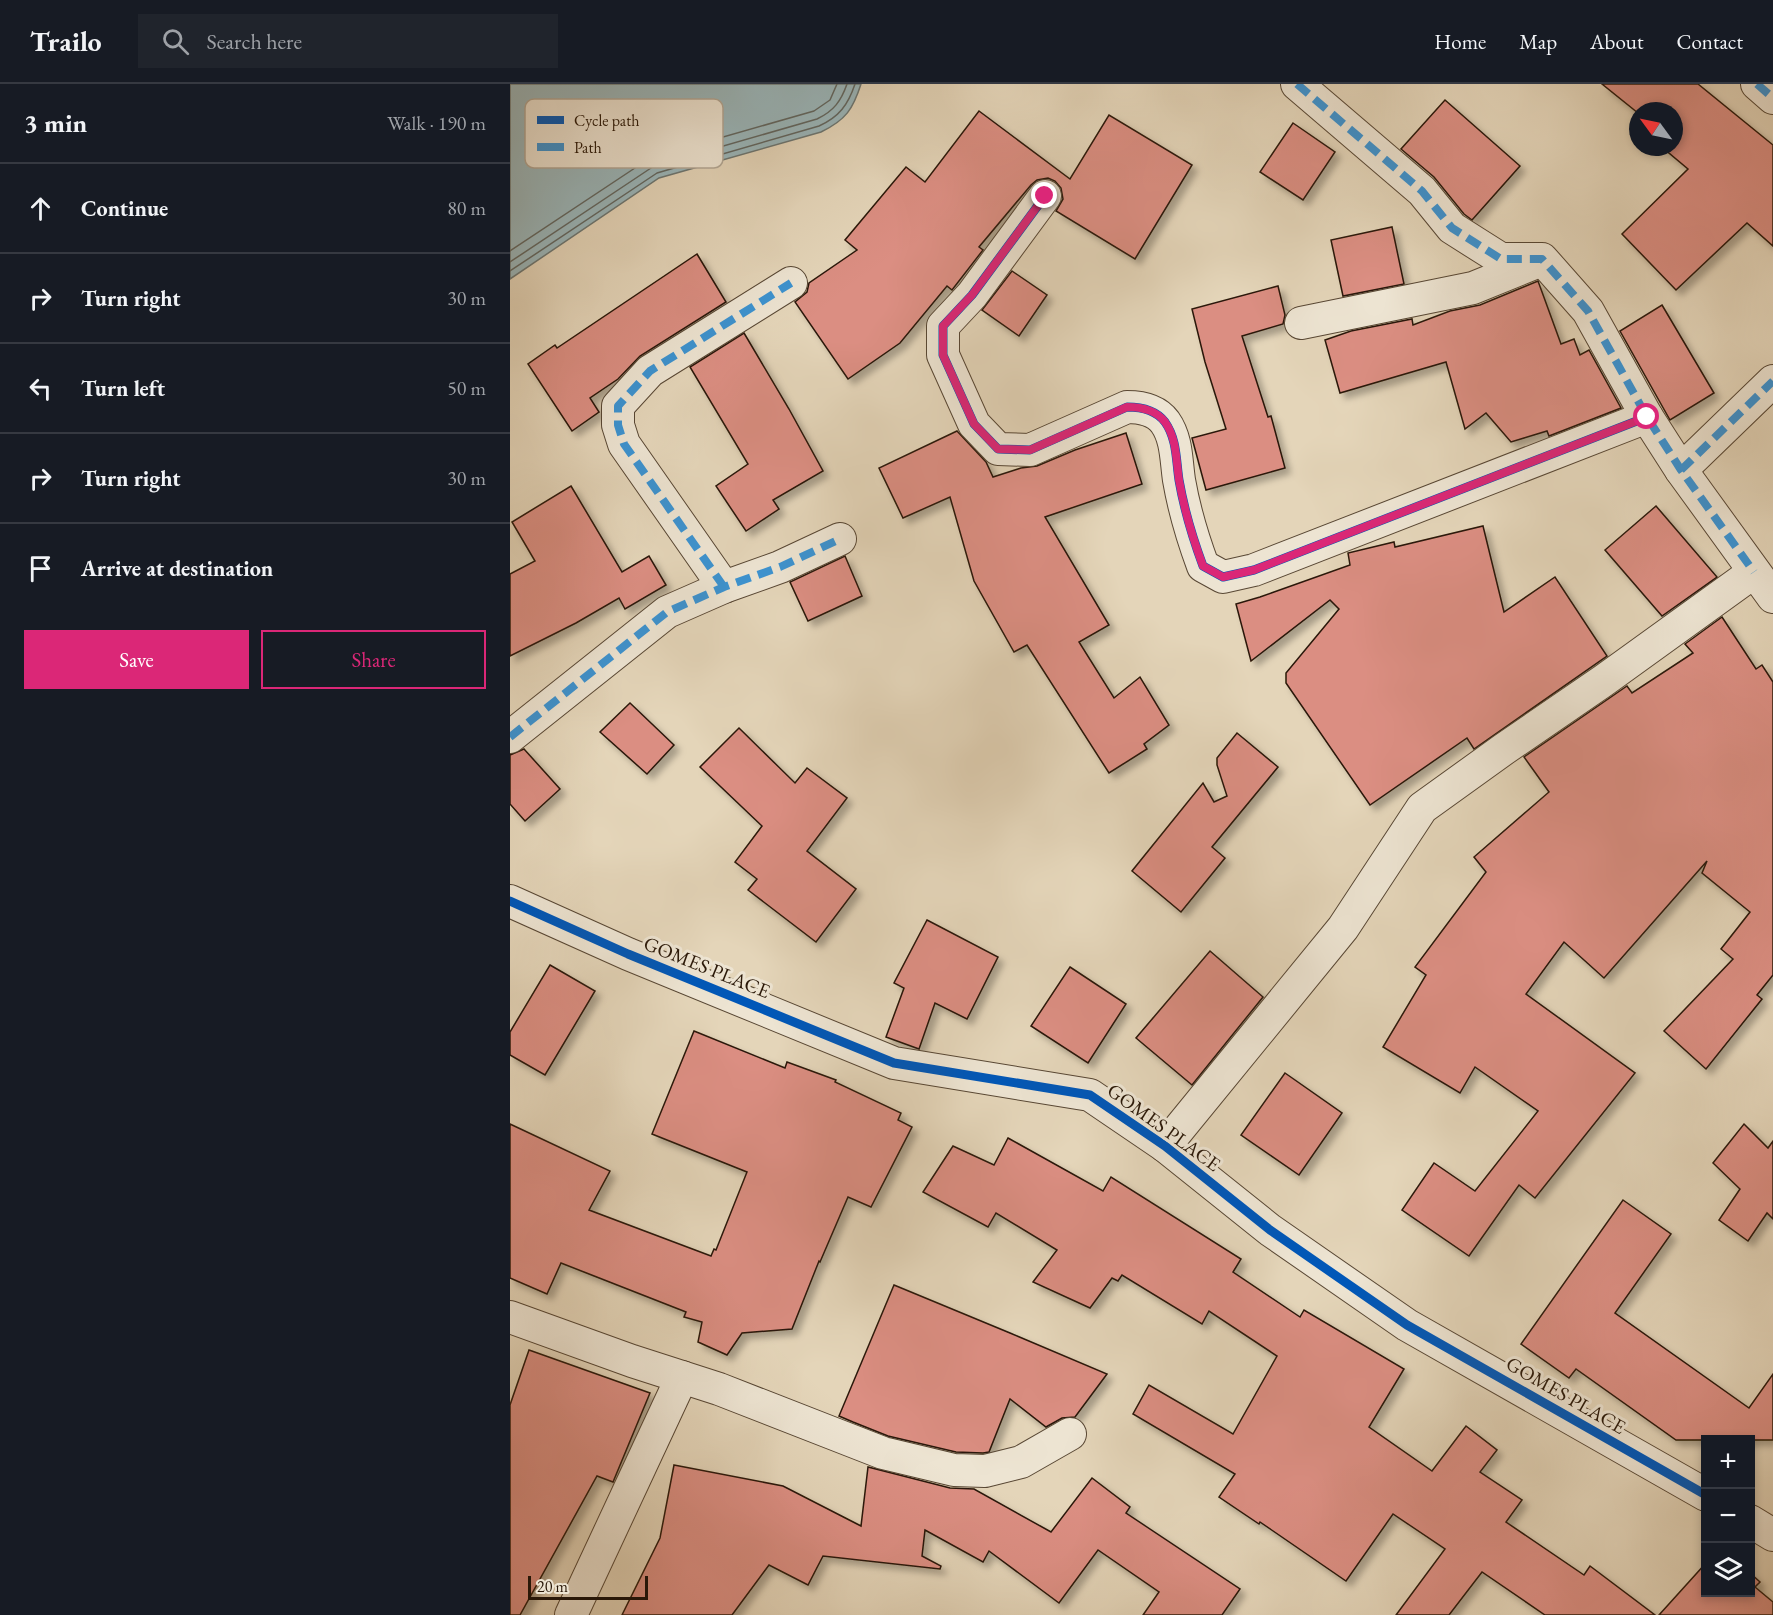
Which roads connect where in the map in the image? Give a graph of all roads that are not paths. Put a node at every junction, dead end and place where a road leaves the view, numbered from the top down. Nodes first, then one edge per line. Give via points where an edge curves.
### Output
1 (1297, 84) edge
2 (1757, 84) edge
3 (1773, 98) edge
4 (1045, 196) dead end
5 (1542, 260) junction
6 (791, 283) dead end
7 (1301, 323) dead end
8 (1773, 381) edge
9 (1647, 417) junction
10 (1681, 470) junction
11 (840, 540) dead end
12 (1754, 572) junction
13 (724, 587) junction
14 (1773, 597) edge
15 (510, 737) edge
16 (510, 901) edge
17 (1165, 1146) junction
18 (510, 1317) edge
19 (682, 1377) junction
20 (1070, 1434) dead end
21 (1701, 1492) edge
22 (1755, 1524) edge
23 (1773, 1535) edge
24 (571, 1615) edge

1 - 5 street via 1422,191 1452,228 1501,259
2 - 3 street
4 - 9 street via 972,295 943,326 943,355 974,424 998,449 1030,450 1127,407 1144,407 1163,419 1174,437 1180,482 1197,550 1203,566 1223,577 1254,570
5 - 7 street via 1473,288
5 - 9 street via 1588,311
6 - 13 street via 650,371 618,406 624,444
8 - 10 street
9 - 10 street
10 - 12 street
11 - 13 street
12 - 14 street
12 - 17 street via 1422,808 1343,928
13 - 15 street via 667,612
16 - 17 street, GOMES PLACE via 894,1063 1090,1095
17 - 21 street, GOMES PLACE via 1270,1230 1407,1325
18 - 19 street
19 - 20 street via 883,1453 954,1470 985,1471 1021,1462
19 - 24 street
22 - 23 street

